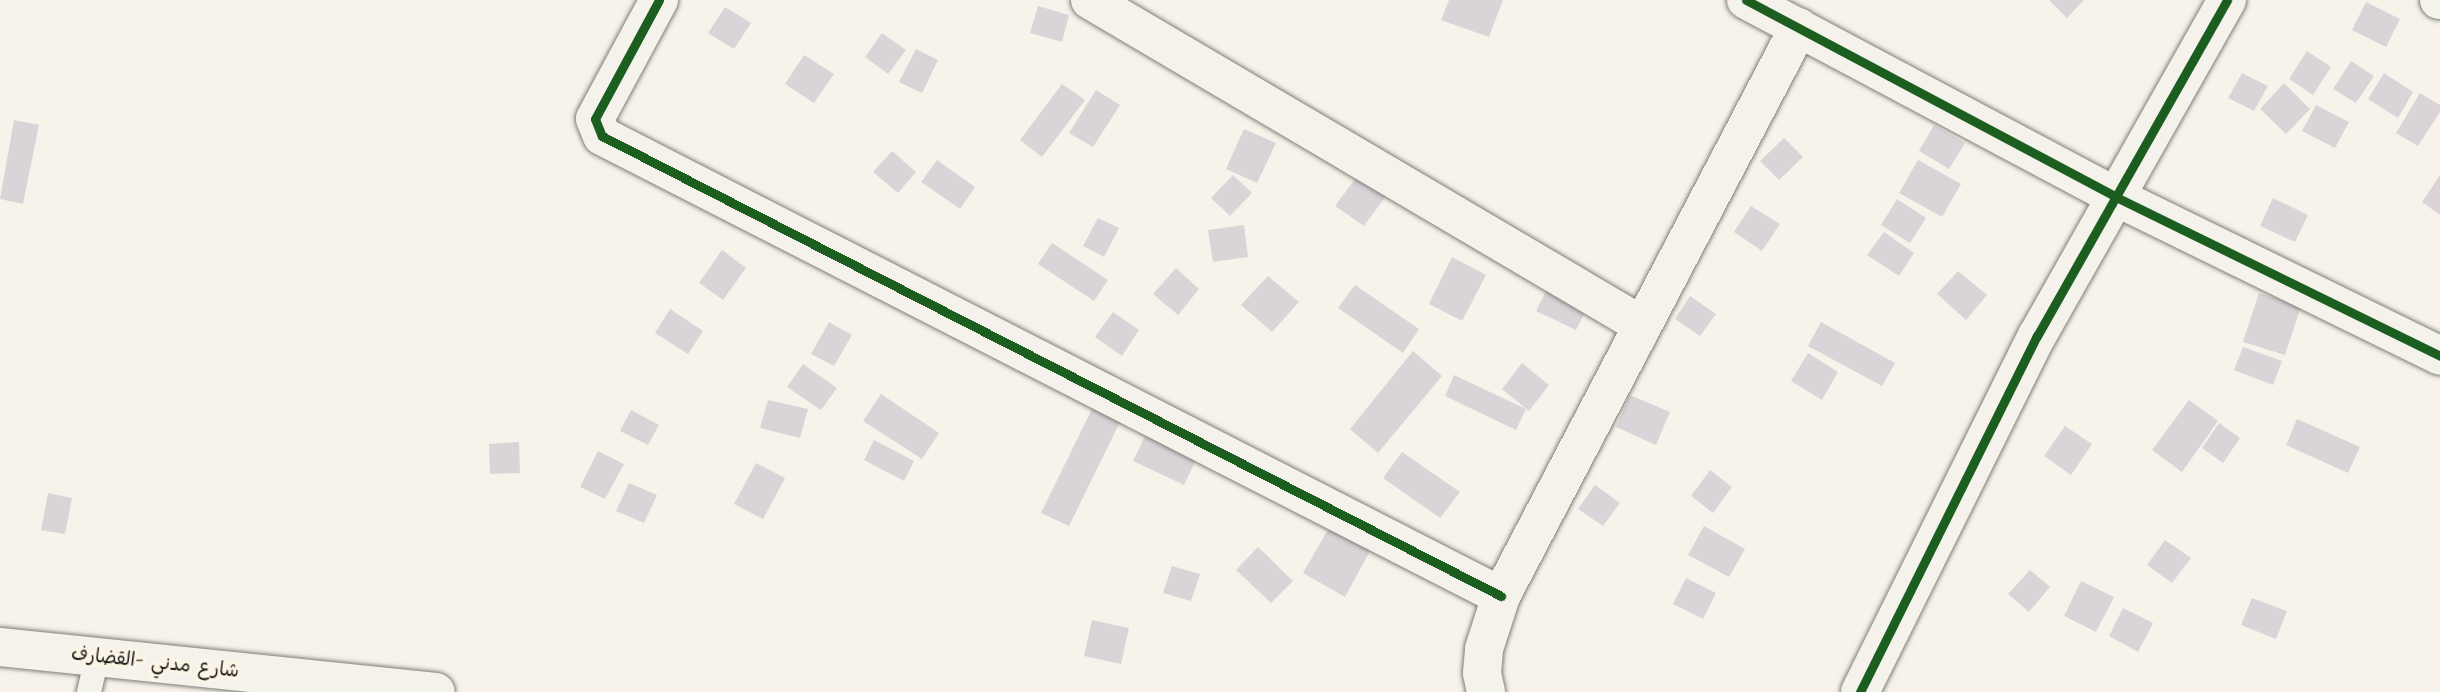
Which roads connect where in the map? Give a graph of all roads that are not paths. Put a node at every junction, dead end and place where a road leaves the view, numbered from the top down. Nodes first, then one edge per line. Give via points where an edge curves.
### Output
1 (659, 0) edge
2 (1090, 0) edge
3 (1746, 0) edge
4 (2227, 0) edge
5 (1799, 27) junction
6 (2116, 197) junction
7 (1640, 324) junction
8 (2440, 356) edge
9 (1500, 596) junction
10 (0, 647) edge
11 (93, 675) edge
12 (305, 686) edge
13 (436, 692) edge
14 (1486, 692) edge
15 (1860, 692) edge

1 - 9 main road via 595,119 602,136
2 - 7 main road
3 - 5 main road
4 - 6 main road
5 - 6 main road
5 - 7 main road
6 - 8 main road
6 - 15 main road via 2038,336
7 - 9 main road
9 - 14 main road via 1484,649
10 - 11 main road, شارع مدني -القضارف
11 - 12 main road, شارع مدني -القضارف
12 - 13 main road, شارع مدني -القضارف

